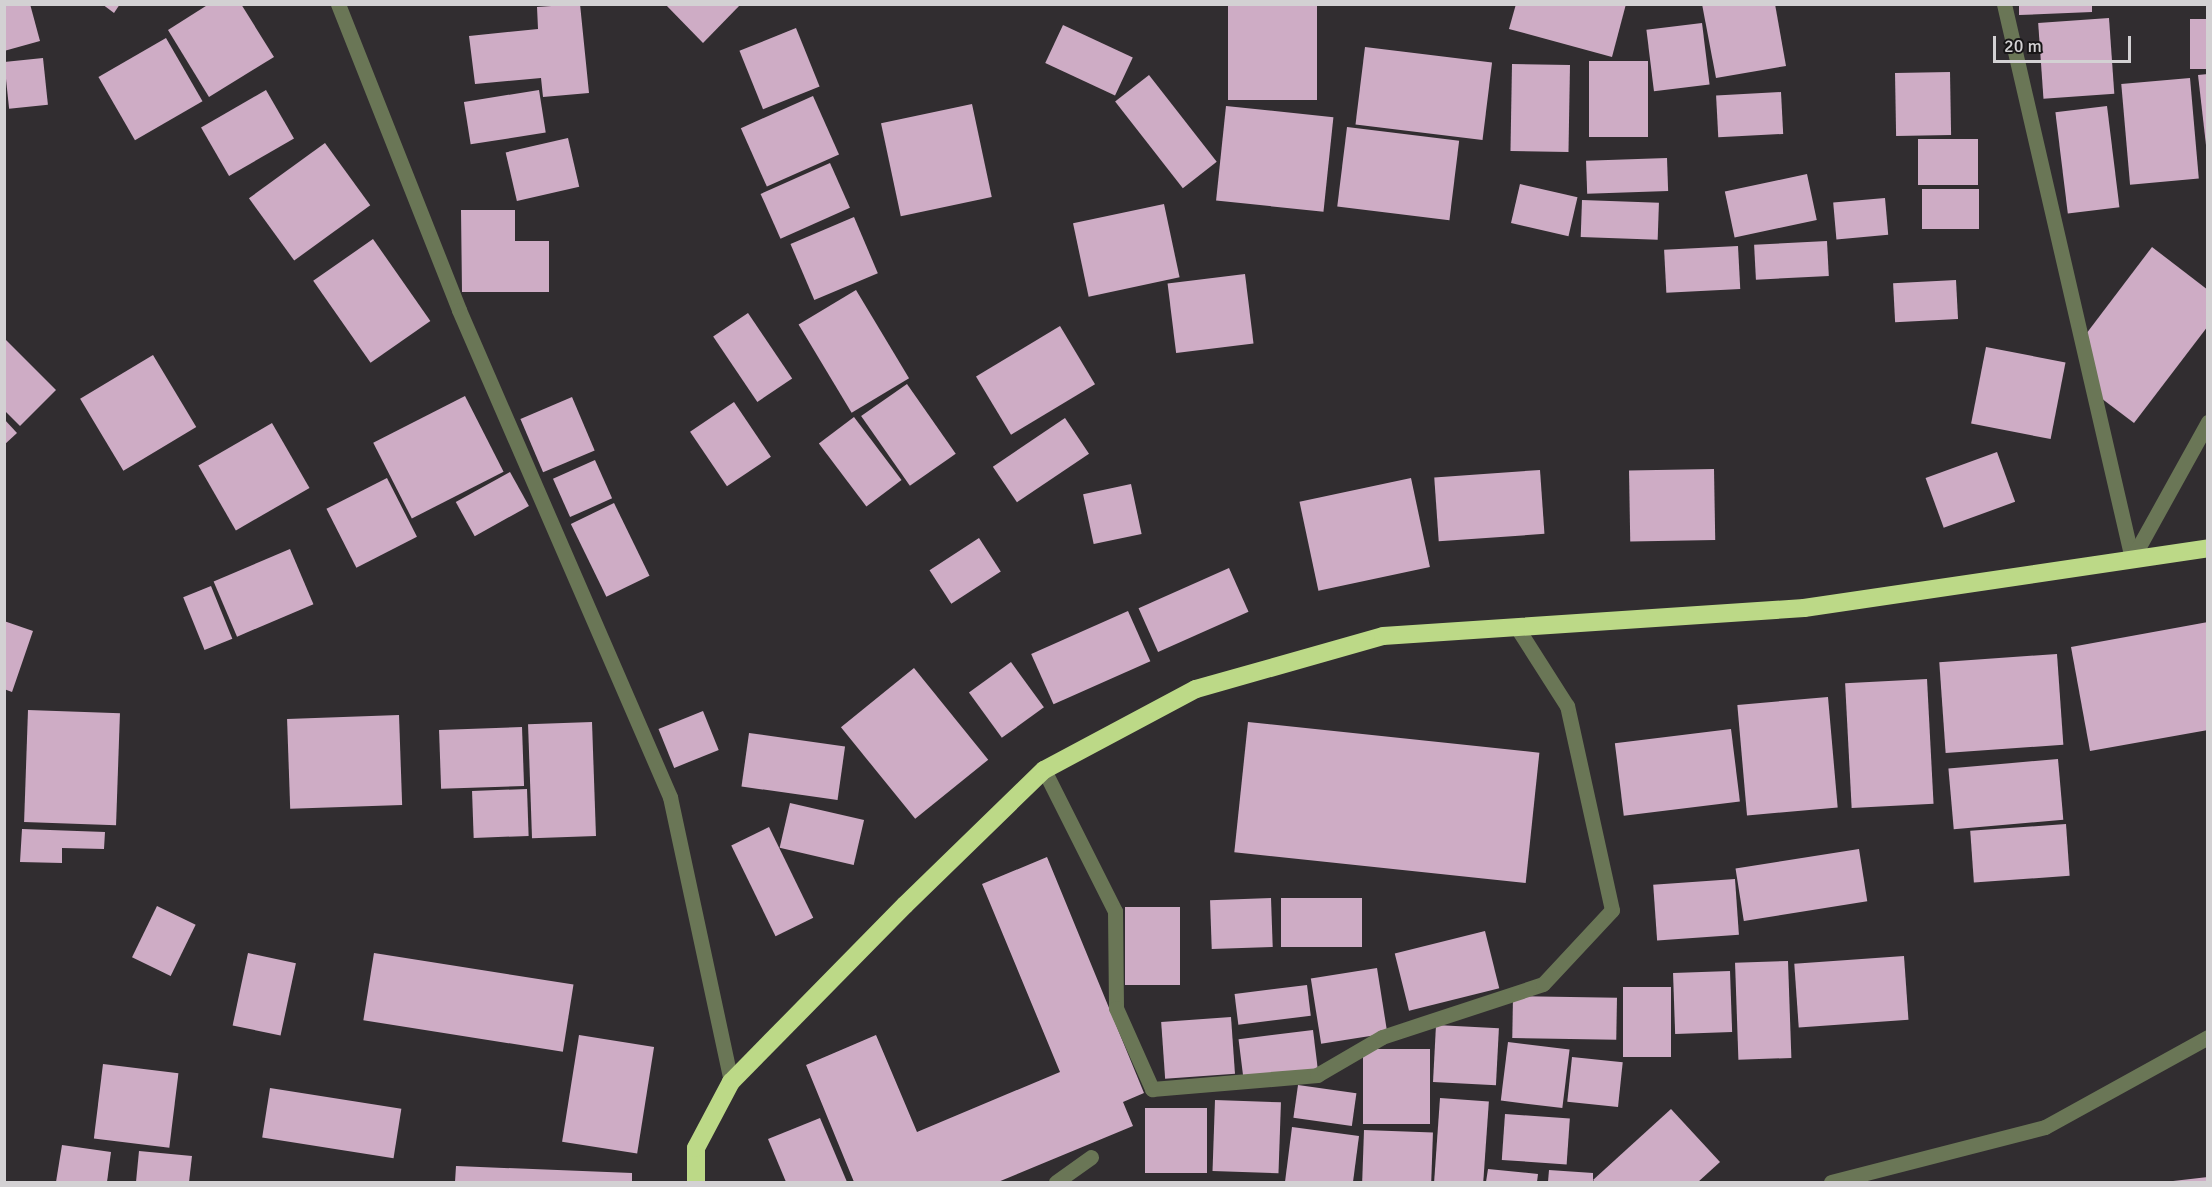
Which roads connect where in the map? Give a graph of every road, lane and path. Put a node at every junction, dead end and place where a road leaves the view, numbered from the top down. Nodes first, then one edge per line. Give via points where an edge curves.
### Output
1 (338, 4) edge
2 (2004, 4) edge
3 (2208, 422) edge
4 (2208, 548) edge
5 (2132, 559) junction
6 (1516, 626) junction
7 (1044, 770) junction
8 (2208, 1037) edge
9 (731, 1082) junction
10 (1091, 1157) dead end
11 (696, 1182) edge
12 (1056, 1182) edge
13 (1831, 1182) edge

1 - 9 street via 459,310 670,797
2 - 5 street
3 - 5 street
4 - 5 highway
5 - 6 highway via 1804,608
6 - 7 highway via 1383,636 1196,689
6 - 7 street via 1567,706 1612,910 1543,984 1382,1037 1317,1075 1152,1089 1116,1008 1115,911
7 - 9 highway
8 - 13 street via 2045,1127
9 - 11 highway via 696,1148
10 - 12 street

